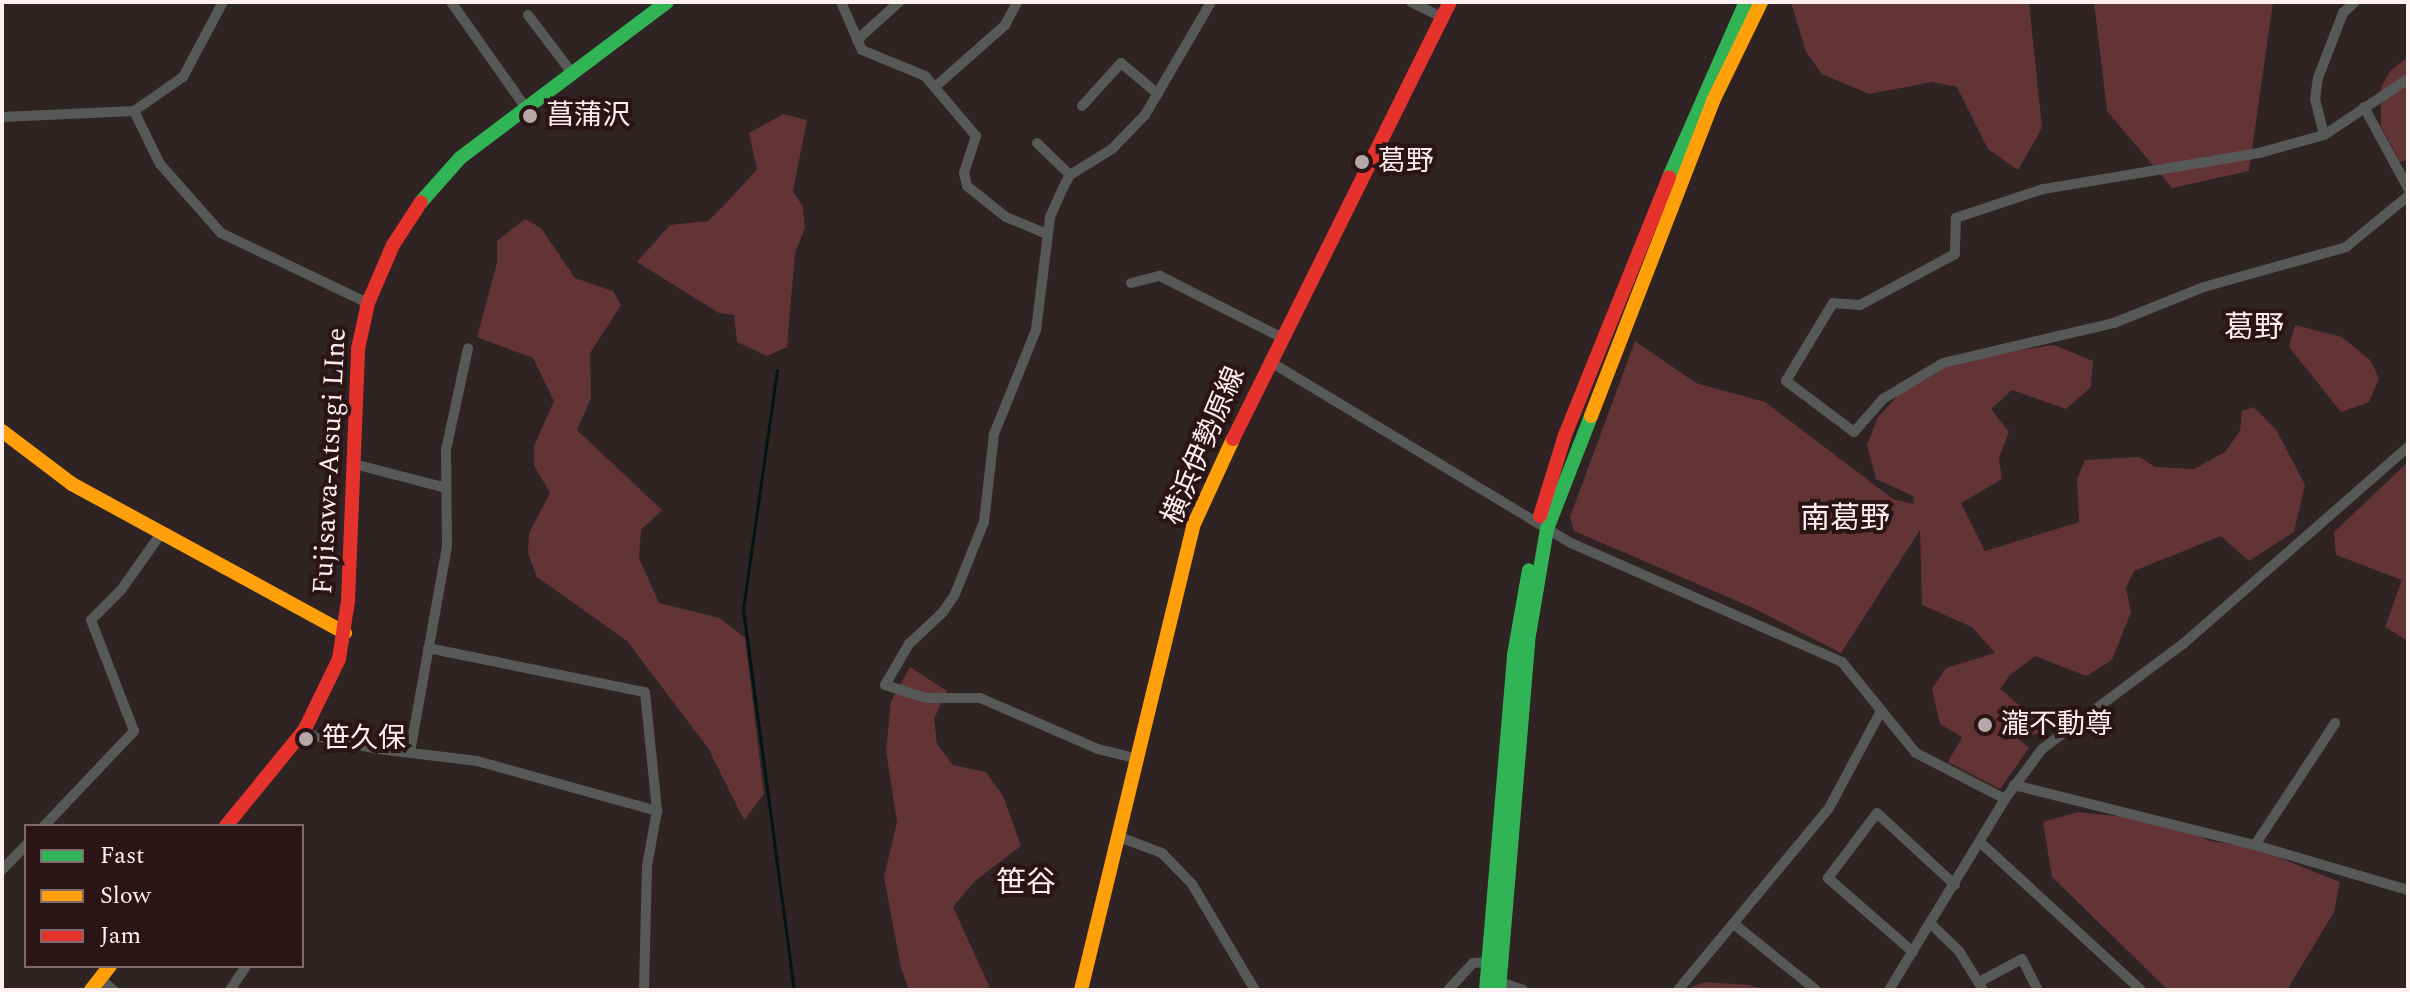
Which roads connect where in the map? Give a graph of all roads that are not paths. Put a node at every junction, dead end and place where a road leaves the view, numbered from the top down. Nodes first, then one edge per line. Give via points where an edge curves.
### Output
1 (223, 2) edge
2 (451, 2) edge
3 (667, 2) edge
4 (841, 2) edge
5 (899, 2) edge
6 (1017, 2) edge
7 (1211, 2) edge
8 (1411, 2) edge
9 (1450, 2) edge
10 (1746, 2) edge
11 (1761, 2) edge
12 (2355, 2) edge
13 (528, 15) dead end
14 (1442, 17) junction
15 (857, 40) junction
16 (572, 73) junction
17 (2408, 79) edge
18 (935, 87) junction
19 (1158, 94) junction
20 (1082, 106) dead end
21 (2364, 107) junction
22 (526, 108) junction
23 (134, 111) junction
24 (2, 117) edge
25 (2324, 135) junction
26 (1037, 143) dead end
27 (1070, 175) junction
28 (2408, 188) edge
29 (2408, 196) edge
30 (1047, 234) junction
31 (1131, 283) dead end
32 (368, 303) junction
33 (1281, 337) junction
34 (468, 348) dead end
35 (1269, 361) junction
36 (2, 431) edge
37 (2408, 447) edge
38 (354, 464) junction
39 (446, 488) junction
40 (1543, 526) junction
41 (162, 532) junction
42 (345, 633) junction
43 (428, 648) junction
44 (1881, 711) junction
45 (2335, 723) dead end
46 (302, 733) junction
47 (410, 752) junction
48 (1139, 759) junction
49 (2014, 785) junction
50 (2005, 799) junction
51 (657, 811) junction
52 (46, 824) edge
53 (228, 824) edge
54 (1122, 838) junction
55 (1980, 842) junction
56 (2255, 845) junction
57 (24, 847) edge
58 (2, 870) edge
59 (1955, 885) junction
60 (2408, 890) edge
61 (1734, 924) junction
62 (1931, 924) junction
63 (1913, 952) junction
64 (1488, 962) junction
65 (245, 968) edge
66 (100, 978) edge
67 (1499, 986) edge
68 (1981, 986) edge
69 (113, 990) edge
70 (230, 990) edge
71 (644, 990) edge
72 (1081, 990) edge
73 (1255, 990) edge
74 (1448, 990) edge
75 (1486, 990) edge
76 (1523, 990) edge
77 (1678, 990) edge
78 (1816, 990) edge
79 (1889, 990) edge
80 (2038, 990) edge
81 (2141, 990) edge

1 - 23 street via 183,77
2 - 22 street
3 - 16 main road, Fujisawa-Atsugi LIne
4 - 15 street
5 - 15 street
6 - 18 street via 1005,25
7 - 19 street
8 - 14 street
9 - 14 main road, 横浜伊勢原線
10 - 40 main road via 1704,89 1571,420
11 - 40 main road via 1714,99
12 - 25 street via 2343,13 2318,78 2315,99
13 - 16 street
14 - 33 main road, 横浜伊勢原線
15 - 18 street via 862,50 915,70
16 - 22 main road, Fujisawa-Atsugi LIne
17 - 21 street
18 - 30 street via 976,136 964,173 967,186 1006,217
19 - 20 street via 1121,63
19 - 27 street via 1115,147
21 - 25 street
21 - 28 street
22 - 32 main road, Fujisawa-Atsugi LIne via 435,183 393,245
23 - 24 street
23 - 32 street via 160,164 221,233
25 - 29 street via 2259,153 2043,189 1956,218 1955,254 1860,305 1833,303 1786,381 1854,432 1883,399 1943,363 2114,323 2204,287 2346,247
26 - 27 street
27 - 30 street
30 - 48 street via 1036,330 994,434 984,522 955,594 909,644 885,685 926,698 980,698 1098,749
31 - 33 street via 1160,276
32 - 38 main road, Fujisawa-Atsugi LIne via 358,349
33 - 35 main road, 横浜伊勢原線
34 - 39 street via 446,450
35 - 40 street
35 - 48 main road, 横浜伊勢原線 via 1193,526
36 - 41 main road via 72,484
37 - 49 street via 2183,644 2042,749
38 - 39 street
38 - 42 main road, Fujisawa-Atsugi LIne
39 - 43 street via 447,546
40 - 44 street via 1842,662
40 - 64 main road via 1514,655
40 - 67 main road
41 - 42 main road
41 - 52 street via 121,590 91,620 134,731
42 - 46 main road, Fujisawa-Atsugi LIne via 328,689
43 - 47 street
43 - 51 street via 645,692
44 - 50 street via 1916,753
44 - 61 street via 1829,808
45 - 56 street
46 - 47 street
46 - 53 main road, Fujisawa-Atsugi LIne
47 - 51 street via 477,761
48 - 54 main road, 横浜伊勢原線
49 - 50 street
49 - 56 street
50 - 55 street
51 - 71 street via 647,866
54 - 72 main road, 横浜伊勢原線
54 - 73 street via 1162,853 1192,884
55 - 59 street
55 - 81 street
56 - 60 street
57 - 58 street
59 - 62 street
59 - 63 street via 1877,813 1828,878
61 - 77 street
61 - 78 street
62 - 63 street
62 - 68 street via 1959,951
63 - 79 street
64 - 74 street via 1473,963
64 - 75 main road
65 - 70 street
66 - 69 street
67 - 76 street
68 - 80 street via 2022,959

